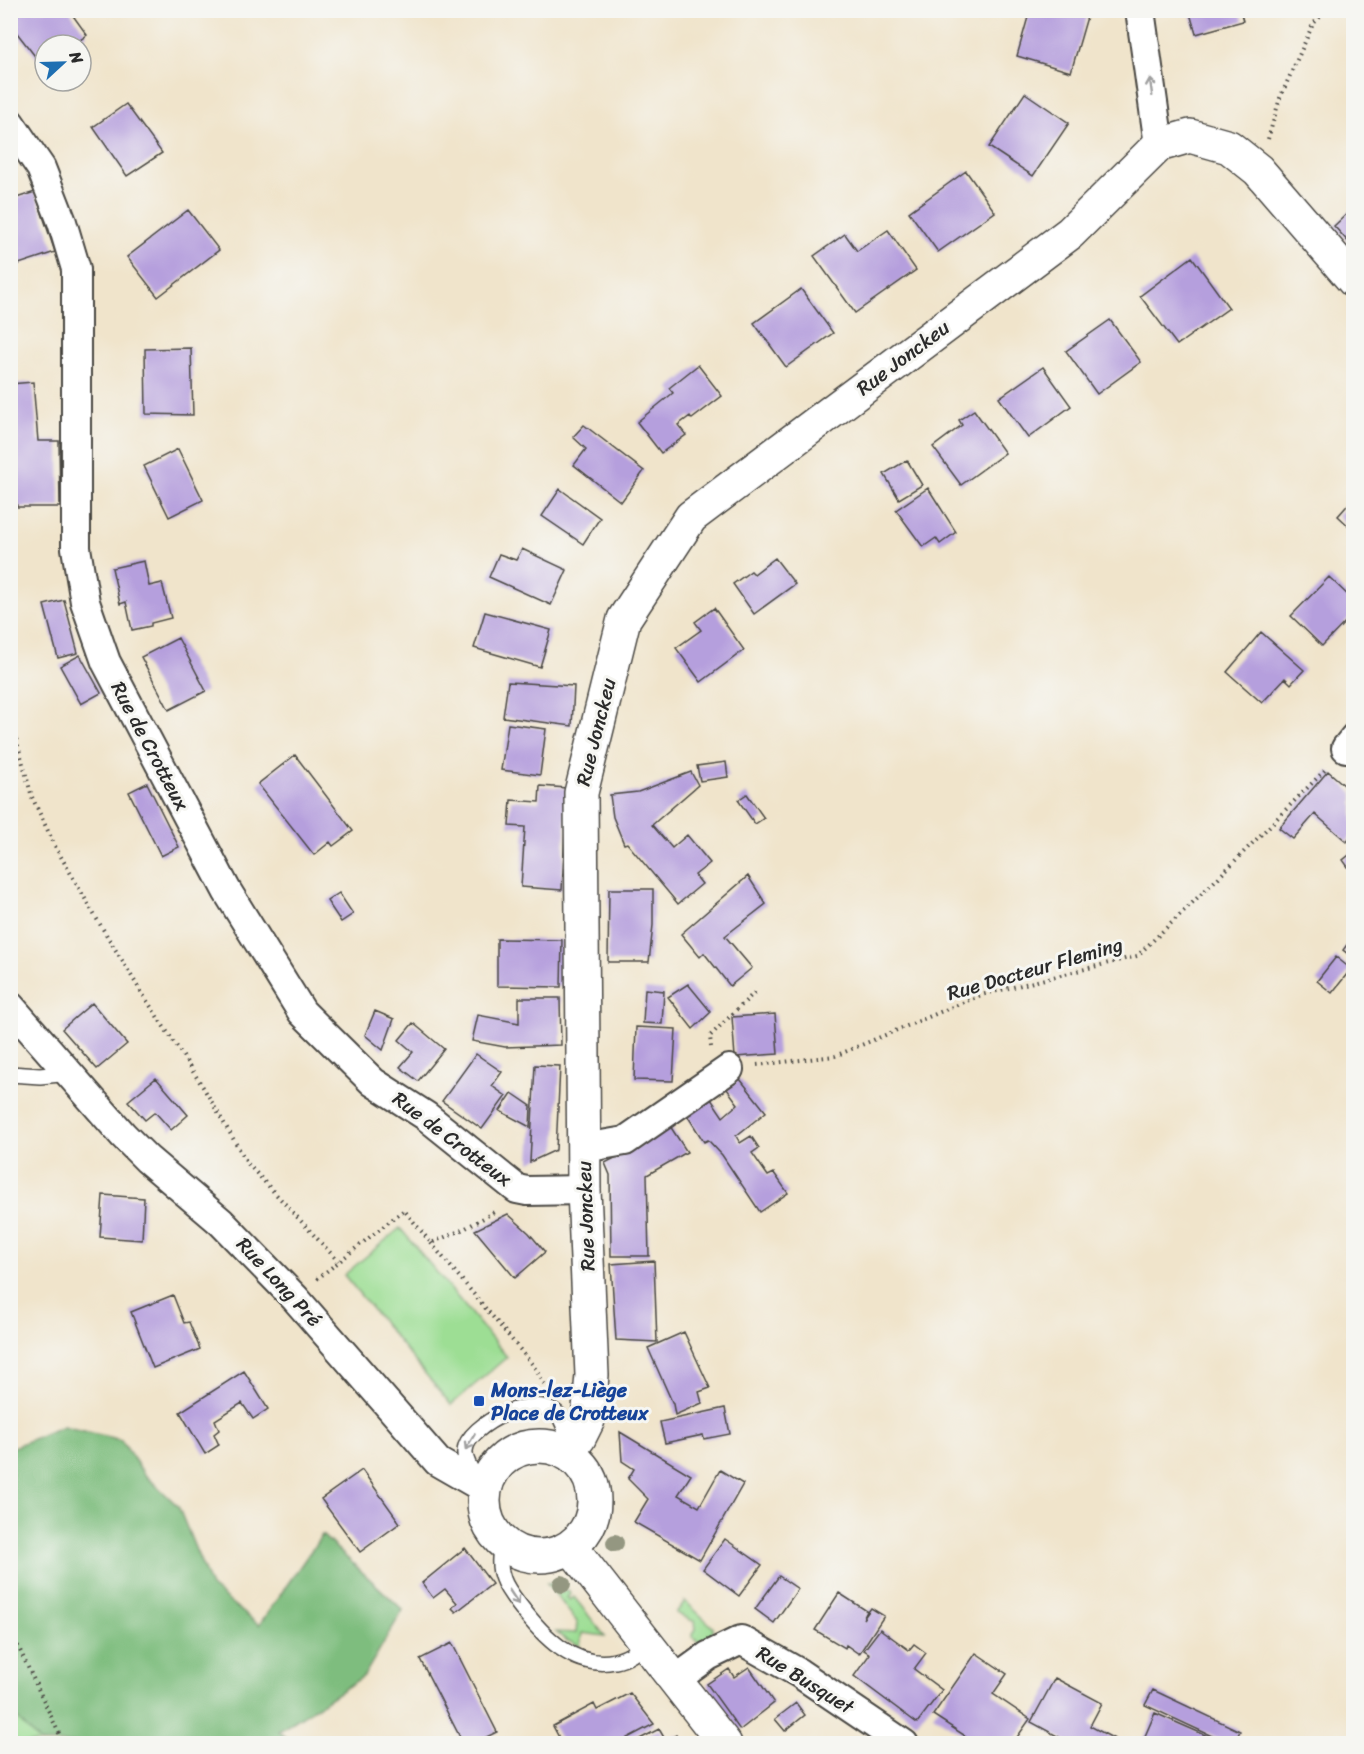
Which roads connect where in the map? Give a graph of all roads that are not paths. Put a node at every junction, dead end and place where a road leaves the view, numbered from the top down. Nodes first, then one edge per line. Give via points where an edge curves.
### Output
1 (1140, 10) edge
2 (10, 123) edge
3 (1159, 144) junction
4 (1353, 281) edge
5 (10, 1006) edge
6 (71, 1073) junction
7 (10, 1074) edge
8 (721, 1074) road end
9 (584, 1148) junction
10 (584, 1190) junction
11 (568, 1452) junction
12 (484, 1489) junction
13 (502, 1542) junction
14 (572, 1547) junction
15 (647, 1643) junction
16 (675, 1680) junction
17 (725, 1743) edge
18 (904, 1743) edge

3 -> 1 street
2 - 10 street, Rue de Crotteux via 41,168 76,269 76,548 85,602 106,662 227,891 302,1012 373,1082 426,1116 517,1188
3 - 4 street via 1190,136 1228,147 1258,170
3 - 9 street, Rue Jonckeu via 1070,233 691,517 624,619 581,793
5 - 6 street, Rue Long Pré
6 - 7 lane
6 - 12 street, Rue Long Pré via 131,1143 221,1222 295,1298 438,1462
8 - 9 street via 625,1141
9 - 10 street, Rue Jonckeu
10 - 11 street, Rue Jonckeu via 591,1397 588,1420
11 - 12 street via 548,1446 518,1451 496,1467
11 -> 12 lane via 566,1432 552,1410 542,1406 515,1409 482,1427 465,1451
11 - 14 street via 583,1467 594,1498 591,1520
12 - 13 street via 485,1514
13 - 14 street via 527,1555 539,1556
13 -> 15 lane via 503,1580 528,1616 565,1652 604,1662 621,1660
14 - 15 street
15 - 16 street
16 - 17 street
16 - 18 street, Rue Busquet via 708,1656 741,1640 799,1673

